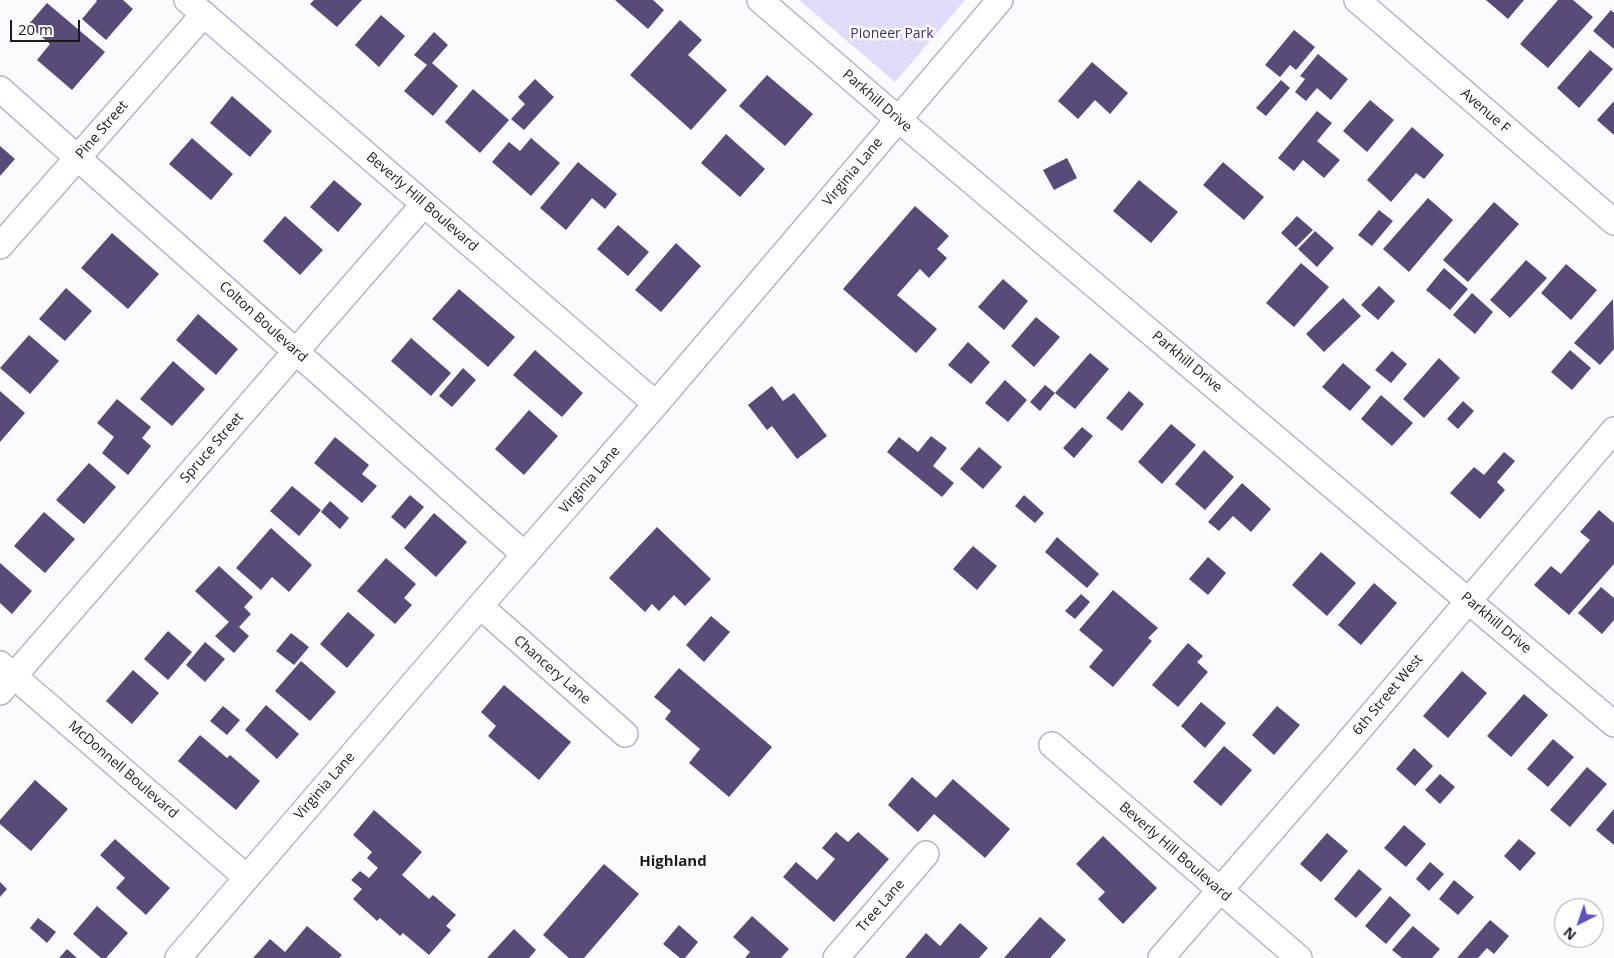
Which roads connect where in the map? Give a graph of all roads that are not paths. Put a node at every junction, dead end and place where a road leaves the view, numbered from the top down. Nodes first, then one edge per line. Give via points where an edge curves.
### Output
1 (760, 0) edge
2 (1000, 0) edge
3 (1357, 0) edge
4 (196, 7) edge
5 (0, 89) edge
6 (898, 119) junction
7 (78, 158) junction
8 (424, 204) junction
9 (1614, 222) edge
10 (0, 246) edge
11 (296, 352) junction
12 (656, 404) junction
13 (1614, 430) edge
14 (525, 555) junction
15 (1468, 600) junction
16 (480, 606) junction
17 (5, 677) edge
18 (1614, 724) edge
19 (625, 734) dead end
20 (1052, 745) dead end
21 (926, 854) dead end
22 (246, 877) junction
23 (1219, 890) junction
24 (178, 958) edge
25 (836, 958) edge
26 (1160, 958) edge
27 (1299, 958) edge

1 - 6 street, Parkhill Drive
2 - 6 street, Virginia Lane
3 - 9 street, Avenue F
4 - 7 street, Pine Street
4 - 8 street, Beverly Hill Boulevard
5 - 7 street, Colton Boulevard
6 - 12 street, Virginia Lane
6 - 15 street, Parkhill Drive
7 - 10 street, Pine Street
7 - 11 street, Colton Boulevard
8 - 11 street, Spruce Street
8 - 12 street, Beverly Hill Boulevard
11 - 14 street, Colton Boulevard
11 - 17 street, Spruce Street
12 - 14 street, Virginia Lane
13 - 15 street, 6th Street West
14 - 16 street, Virginia Lane
15 - 18 street, Parkhill Drive
15 - 23 street, 6th Street West
16 - 19 street, Chancery Lane
16 - 22 street, Virginia Lane
17 - 22 street, McDonnell Boulevard
20 - 23 street, Beverly Hill Boulevard
21 - 25 street, Tree Lane
22 - 24 street, Virginia Lane
23 - 26 street, 6th Street West
23 - 27 street, Beverly Hill Boulevard

